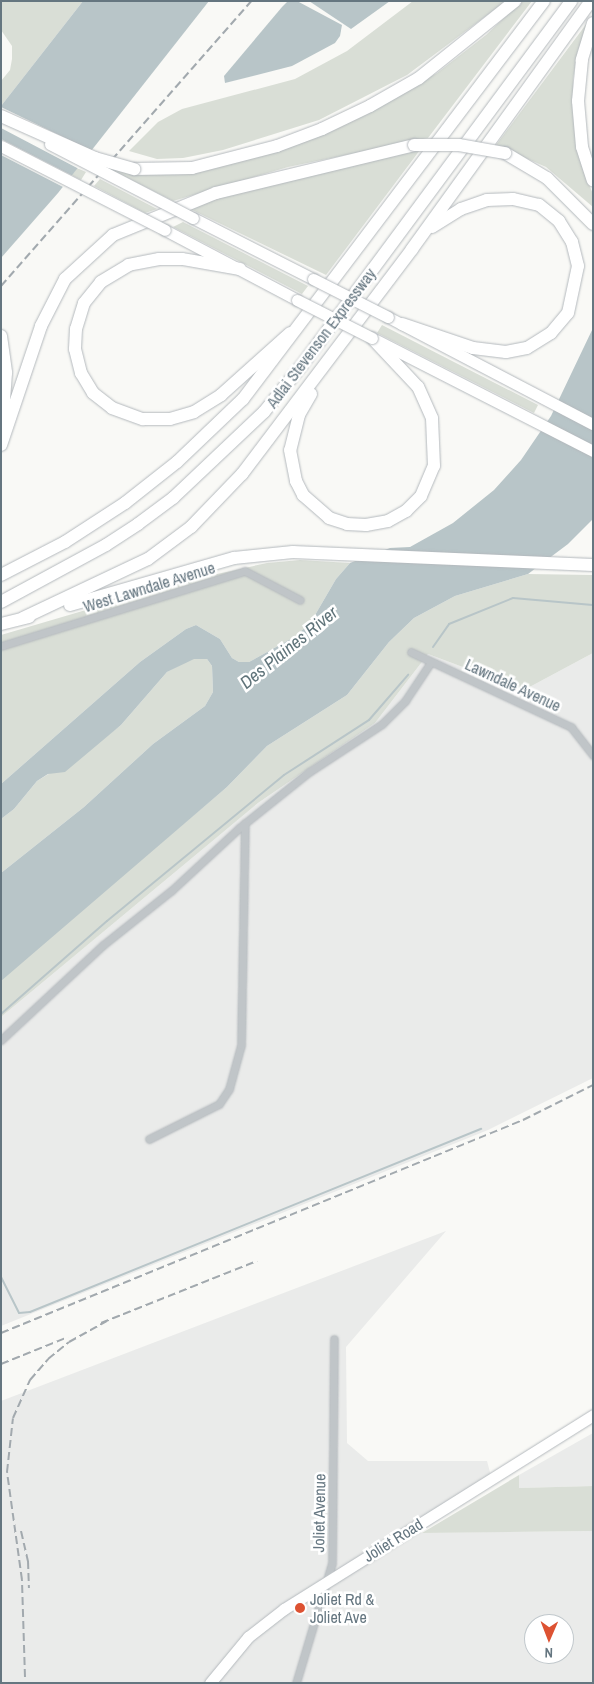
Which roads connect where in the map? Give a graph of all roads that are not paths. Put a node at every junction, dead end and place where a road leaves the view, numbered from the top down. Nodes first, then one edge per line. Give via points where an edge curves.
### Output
1 (515, 1) edge
2 (544, 1) edge
3 (571, 1) edge
4 (591, 1) edge
5 (593, 23) edge
6 (1, 117) edge
7 (1, 146) edge
8 (593, 180) edge
9 (593, 224) edge
10 (412, 249) junction
11 (240, 269) junction
12 (402, 324) junction
13 (300, 326) junction
14 (1, 336) edge
15 (372, 338) junction
16 (328, 360) junction
17 (593, 424) edge
18 (1, 432) edge
19 (1, 445) edge
20 (593, 451) edge
21 (593, 565) edge
22 (1, 574) edge
23 (300, 600) dead end
24 (1, 602) edge
25 (23, 618) junction
26 (1, 624) edge
27 (1, 646) edge
28 (411, 652) dead end
29 (431, 662) junction
30 (593, 755) edge
31 (245, 823) junction
32 (1, 1040) edge
33 (149, 1139) dead end
34 (334, 1339) dead end
35 (593, 1415) edge
36 (327, 1581) junction
37 (210, 1683) edge
38 (296, 1683) edge

1 - 6 highway, bridge via 419,78 370,106 277,146 192,168 134,169 95,158
2 - 13 highway, Adlai Stevenson Expressway
3 - 24 highway, Adlai Stevenson Expressway via 264,412 186,486 138,524
4 - 10 highway
5 - 8 highway via 582,60 578,101 582,148
6 - 12 main road, bridge
7 - 11 main road, bridge
9 - 19 highway, bridge via 547,178 505,153 458,145 414,145 216,193 113,235 65,279 41,326
10 - 12 highway via 433,226 461,209 487,200 513,199 539,205 559,221 572,242 578,266 568,313 551,333 527,348 506,352 473,348
10 - 16 highway
11 - 13 highway via 182,259 159,259 130,265 101,282 84,303 76,329 75,349 81,373 93,393 112,408 143,419 170,418 194,412 220,395 274,345
11 - 15 main road, bridge
12 - 17 main road
13 - 22 highway, Adlai Stevenson Expressway via 243,399 177,462 103,518
14 - 18 highway via 6,400
15 - 16 highway via 418,387 432,418 434,432 434,466 430,482 406,511 388,521 366,525 329,518 303,495 296,481 290,450 293,432
15 - 20 main road
16 - 25 highway via 242,474 191,527 148,559
21 - 25 highway via 320,552 234,558
23 - 27 street, West Lawndale Avenue via 245,571
25 - 26 highway
28 - 29 street, Lawndale Avenue
29 - 30 street, Lawndale Avenue via 571,727
29 - 31 street via 405,701 382,724 309,772
31 - 32 street via 171,891 103,945
31 - 33 street via 241,1045 229,1088 219,1104
34 - 36 street, Joliet Avenue via 332,1563
35 - 36 main road, Joliet Road
36 - 37 main road, Joliet Road via 248,1637
36 - 38 street, Joliet Avenue

